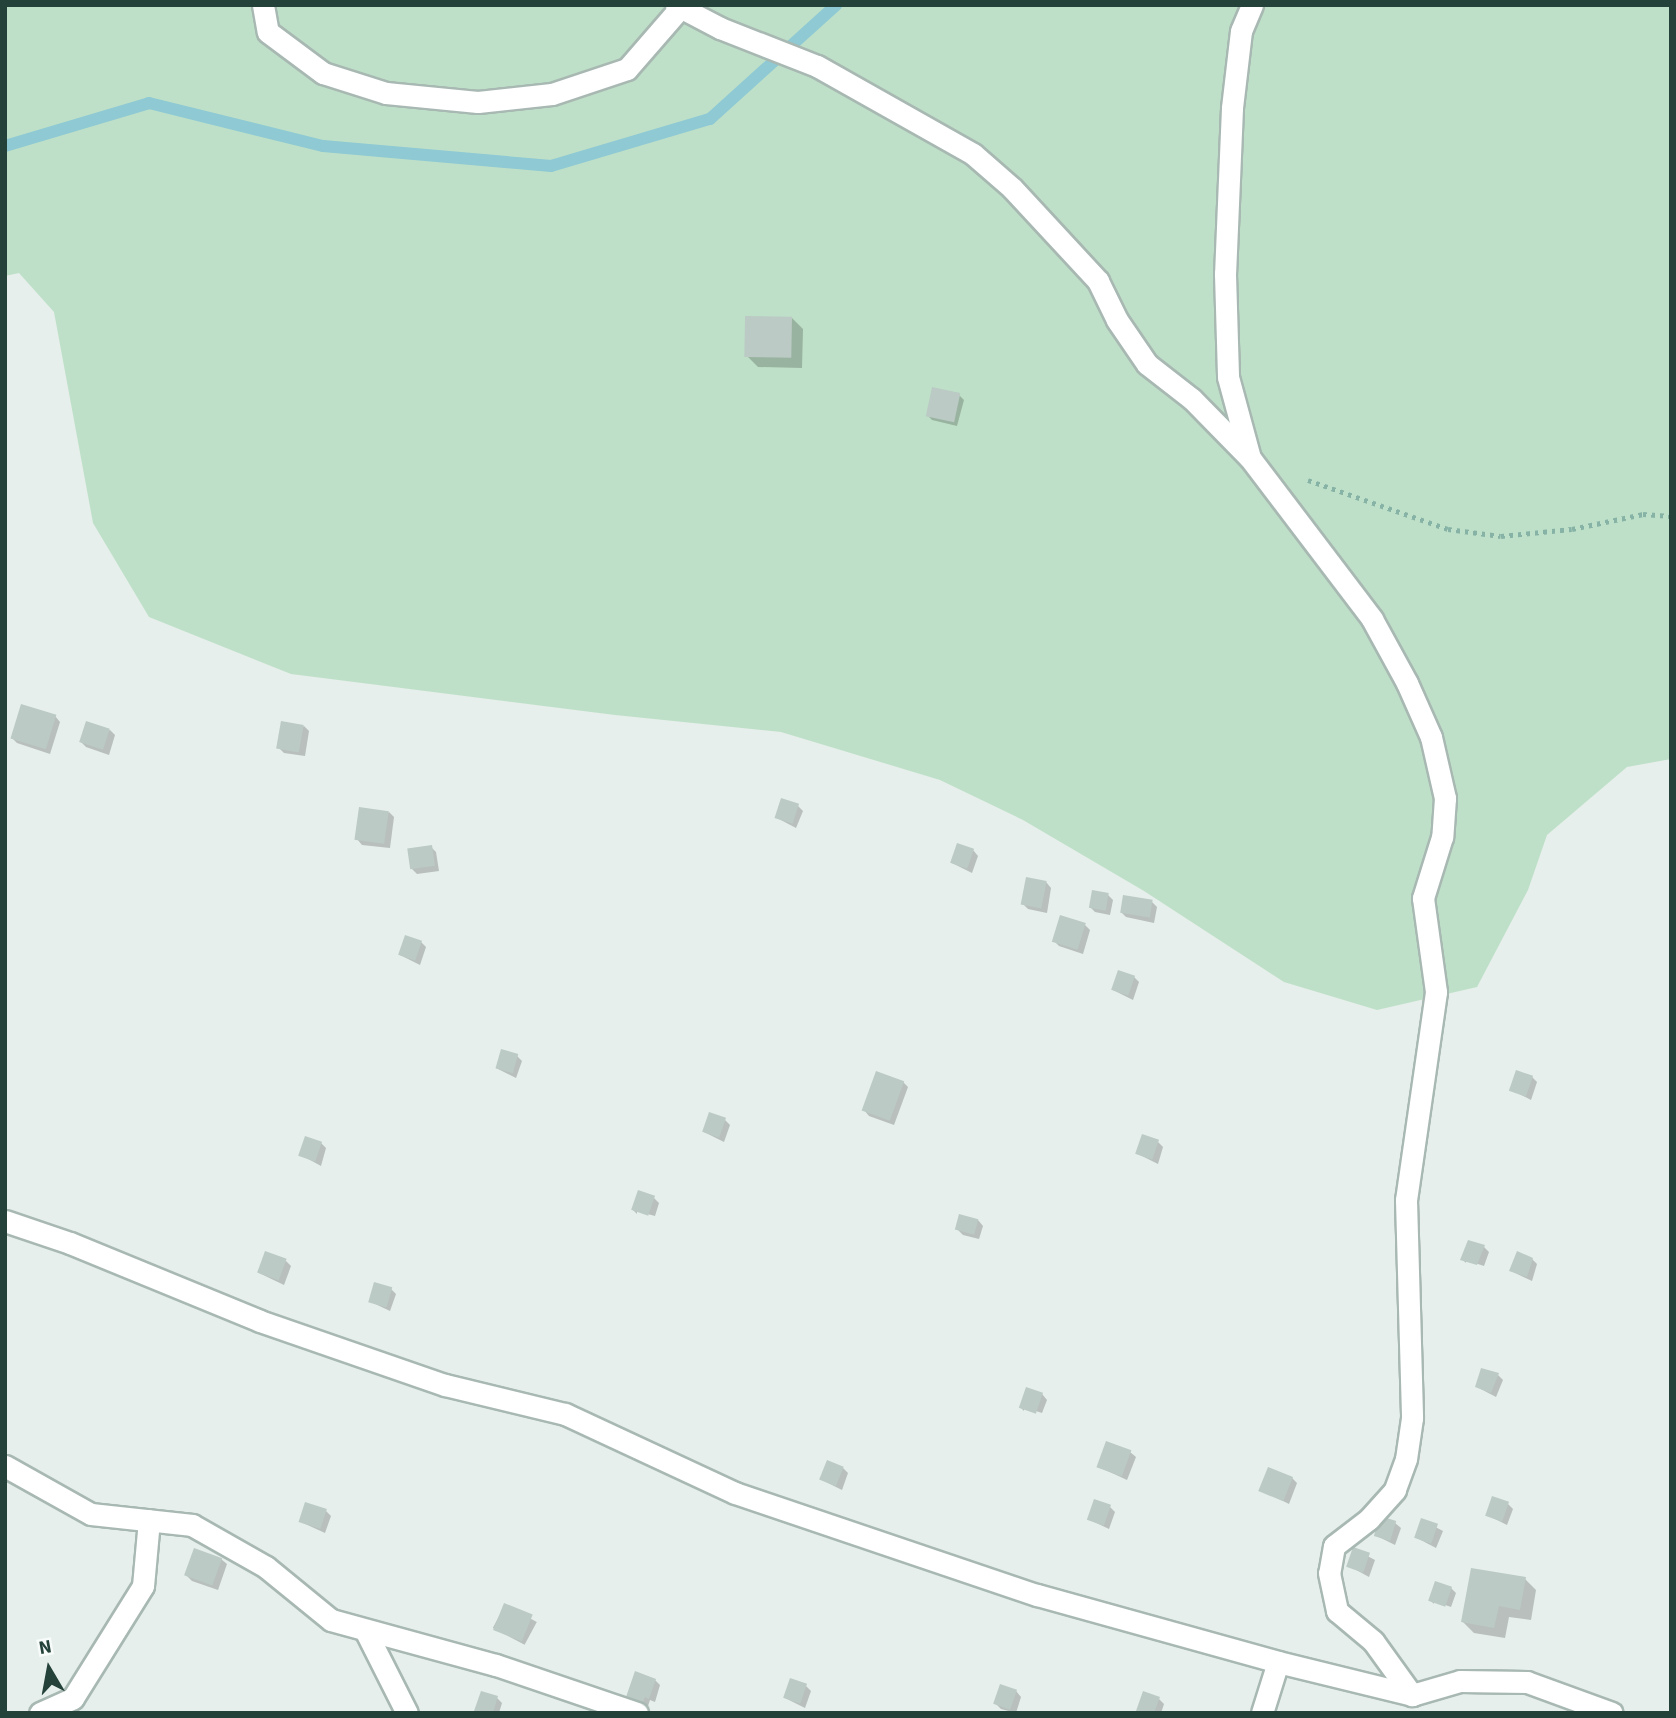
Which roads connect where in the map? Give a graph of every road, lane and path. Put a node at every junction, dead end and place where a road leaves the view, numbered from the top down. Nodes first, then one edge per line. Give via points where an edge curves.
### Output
1 (263, 5) edge
2 (1252, 5) edge
3 (678, 7) edge
4 (1250, 458) junction
5 (1297, 476) dead end
6 (1671, 516) edge
7 (5, 1221) edge
8 (5, 1466) edge
9 (149, 1520) junction
10 (365, 1630) junction
11 (1278, 1662) junction
12 (1412, 1695) junction
13 (40, 1713) edge
14 (407, 1713) edge
15 (637, 1713) edge
16 (1262, 1713) edge
17 (1612, 1713) edge

1 - 3 street via 268,32 323,73 386,93 478,102 552,94 627,69
2 - 4 street via 1241,31 1232,108 1225,274 1228,377
3 - 4 street via 817,66 973,154 1012,188 1098,281 1147,364 1192,399
4 - 12 street via 1372,619 1431,737 1445,798 1442,836 1423,898 1436,992 1406,1200 1412,1418 1406,1459 1395,1490 1369,1519 1334,1546 1329,1573 1337,1611 1373,1640
5 - 6 path via 1448,529 1501,536 1572,529 1643,514
7 - 11 street via 260,1321 445,1385 565,1414 735,1493 1037,1595
8 - 9 street via 91,1514
9 - 10 street via 192,1525 266,1567 331,1620
9 - 13 street via 143,1586 73,1698
10 - 14 street
10 - 15 street via 496,1665
11 - 12 street
11 - 16 street
12 - 17 street via 1460,1681 1527,1682

